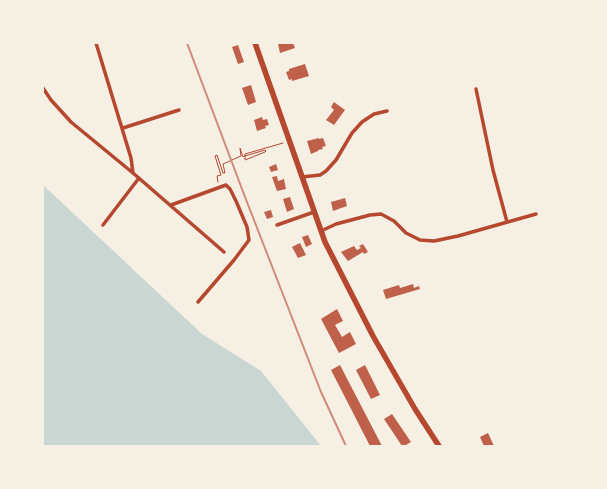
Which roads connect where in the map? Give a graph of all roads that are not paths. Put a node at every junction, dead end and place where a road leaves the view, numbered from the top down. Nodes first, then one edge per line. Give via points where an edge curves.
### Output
1 (96, 43) edge
2 (255, 43) edge
3 (43, 88) edge
4 (476, 89) dead end
5 (179, 110) dead end
6 (387, 111) dead end
7 (123, 128) junction
8 (134, 173) junction
9 (302, 177) junction
10 (139, 178) junction
11 (171, 205) junction
12 (314, 212) junction
13 (536, 214) dead end
14 (507, 222) junction
15 (103, 225) dead end
16 (277, 225) dead end
17 (321, 230) junction
18 (224, 252) dead end
19 (198, 302) dead end
20 (439, 446) edge

1 - 7 street
2 - 9 main road
3 - 8 street via 71,122
4 - 14 street
5 - 7 street
6 - 9 street via 374,114 362,122 326,171 320,175
7 - 8 street
8 - 10 street
9 - 12 main road
10 - 11 street
10 - 15 street
11 - 18 street
11 - 19 street via 226,185 246,227 249,240
12 - 16 street
12 - 17 main road
13 - 14 street
14 - 17 street via 434,241 420,240 406,233 394,221 381,214
17 - 20 main road via 373,336 414,409

